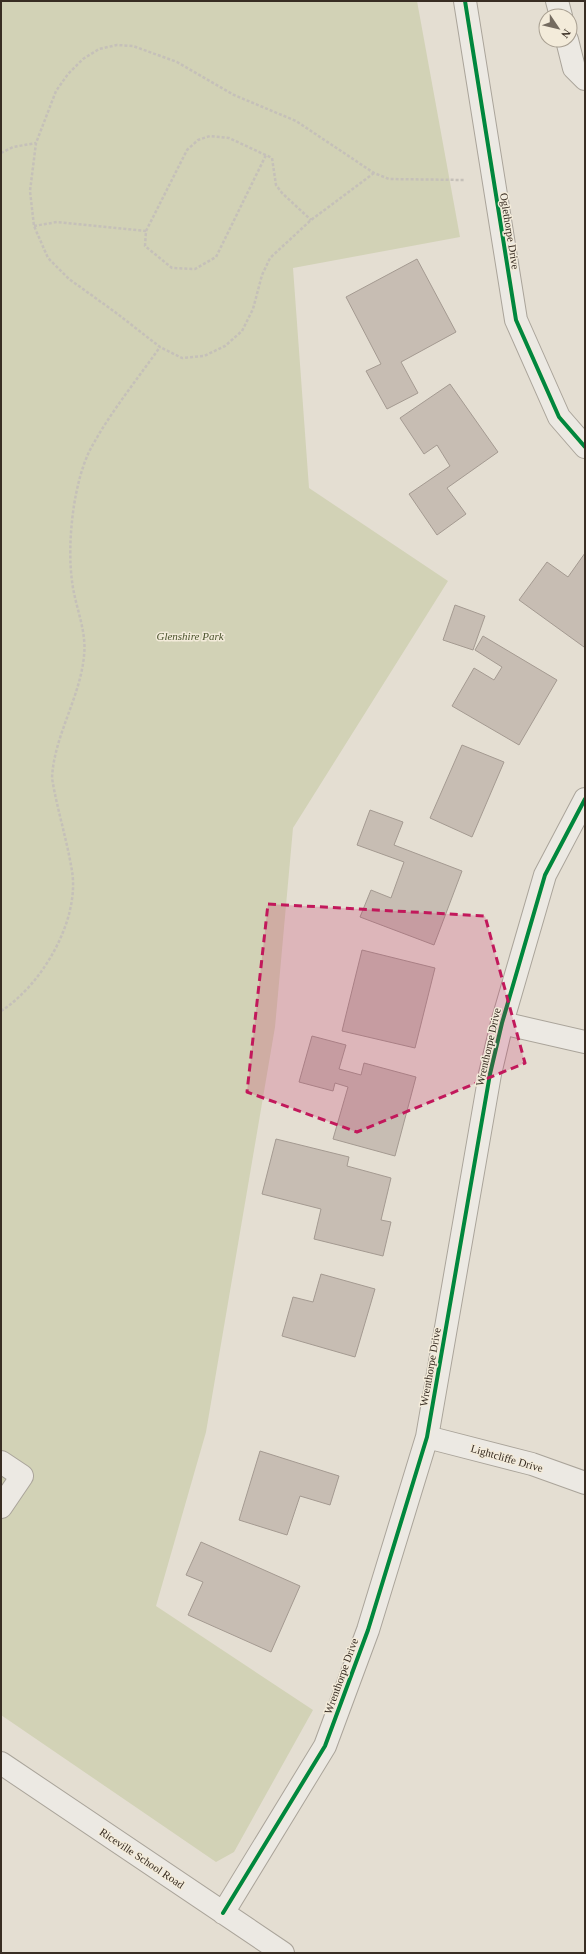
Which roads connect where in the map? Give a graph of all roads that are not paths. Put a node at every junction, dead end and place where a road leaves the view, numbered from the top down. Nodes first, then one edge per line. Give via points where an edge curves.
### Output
1 (465, 1) edge
2 (569, 48) edge
3 (585, 79) edge
4 (585, 447) edge
5 (585, 799) edge
6 (502, 1023) junction
7 (585, 1042) edge
8 (427, 1437) junction
9 (1, 1462) edge
10 (585, 1483) edge
11 (1, 1507) edge
12 (1, 1763) edge
13 (223, 1913) junction
14 (283, 1953) edge

1 - 4 street, Oglethorpe Drive via 516,320 559,417
2 - 3 street via 574,68
5 - 6 street, Wrenthorpe Drive via 545,875
6 - 7 street
6 - 8 street, Wrenthorpe Drive via 490,1074
8 - 10 street, Lightcliffe Drive via 532,1464
8 - 13 street, Wrenthorpe Drive via 368,1630 325,1746
9 - 11 street via 22,1476
12 - 13 street, Riceville School Road
13 - 14 street, Riceville School Road

